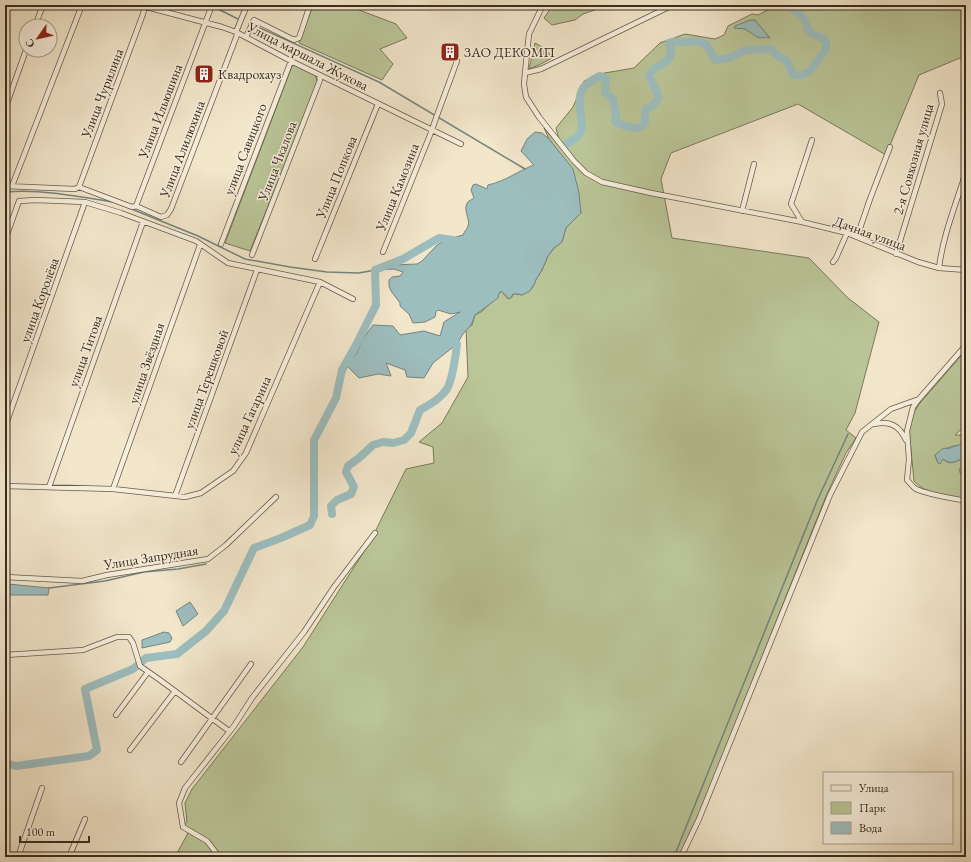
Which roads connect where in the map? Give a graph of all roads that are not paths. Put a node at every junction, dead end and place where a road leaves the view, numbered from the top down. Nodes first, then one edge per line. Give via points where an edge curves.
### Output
1 (43, 5) edge
2 (82, 5) edge
3 (139, 5) edge
4 (212, 5) edge
5 (247, 5) edge
6 (310, 5) edge
7 (543, 5) edge
8 (673, 5) edge
9 (145, 6) edge
10 (38, 18) edge
11 (204, 22) junction
12 (236, 34) junction
13 (246, 37) junction
14 (23, 58) edge
15 (457, 60) dead end
16 (291, 61) junction
17 (525, 73) junction
18 (319, 75) junction
19 (940, 93) dead end
20 (378, 104) junction
21 (5, 109) edge
22 (432, 130) junction
23 (812, 140) dead end
24 (461, 144) dead end
25 (890, 147) dead end
26 (754, 164) dead end
27 (966, 172) edge
28 (5, 186) edge
29 (12, 186) junction
30 (78, 187) junction
31 (85, 202) junction
32 (136, 206) junction
33 (742, 211) junction
34 (143, 222) junction
35 (802, 222) junction
36 (847, 233) junction
37 (857, 237) junction
38 (5, 240) edge
39 (221, 244) dead end
40 (200, 245) junction
41 (382, 252) dead end
42 (896, 254) junction
43 (252, 255) dead end
44 (315, 259) dead end
45 (833, 262) dead end
46 (939, 268) junction
47 (257, 270) junction
48 (966, 270) edge
49 (320, 282) junction
50 (353, 299) dead end
51 (966, 345) edge
52 (919, 399) junction
53 (872, 424) junction
54 (5, 427) edge
55 (908, 444) junction
56 (5, 486) edge
57 (49, 487) junction
58 (113, 489) junction
59 (175, 496) junction
60 (276, 497) dead end
61 (966, 501) edge
62 (375, 533) dead end
63 (5, 577) edge
64 (5, 654) edge
65 (251, 664) dead end
66 (148, 672) junction
67 (175, 691) junction
68 (116, 715) dead end
69 (212, 719) junction
70 (229, 731) junction
71 (130, 750) dead end
72 (181, 762) dead end
73 (42, 788) dead end
74 (85, 819) dead end
75 (217, 854) dead end
76 (18, 857) edge
77 (69, 857) edge
78 (681, 857) edge

1 - 10 street
2 - 29 street
3 - 9 street, Улица маршала Жукова
4 - 11 street, Улица Ильюшина
5 - 12 street
6 - 13 street via 296,39 254,20
7 - 17 street, Дачная улица via 529,34
8 - 17 street via 541,69
9 - 11 street, Улица маршала Жукова
9 - 30 street, Улица Чурилина
11 - 12 street, Улица маршала Жукова
11 - 32 street, Улица Ильюшина
12 - 13 street, Улица маршала Жукова
12 - 32 street, Улица Алилюхина via 171,209 167,215 161,217
13 - 16 street, Улица маршала Жукова
14 - 21 street
15 - 22 street, Улица Камозина
16 - 18 street, Улица маршала Жукова
16 - 39 street, улица Савицкого
17 - 33 street, Дачная улица via 526,97 539,117 586,173 602,182
18 - 20 street, Улица маршала Жукова
18 - 43 street, Улица Чкалова via 320,80
19 - 42 street, 2-я Совхозная улица via 942,104
20 - 22 street, Улица маршала Жукова
20 - 44 street, Улица Попкова
22 - 24 street, Улица маршала Жукова
22 - 41 street, Улица Камозина
23 - 35 street via 791,204
25 - 37 street
26 - 33 street
27 - 46 street via 946,232
28 - 29 street
29 - 30 street
30 - 32 street via 132,207
31 - 34 street
31 - 38 street via 19,201
31 - 54 street, улица Королёва
33 - 35 street, Дачная улица
34 - 40 street
34 - 57 street, улица Титова
35 - 36 street, Дачная улица
36 - 37 street, Дачная улица
36 - 45 street
37 - 42 street, Дачная улица
40 - 47 street via 228,263
40 - 58 street, улица Звёздная
42 - 46 street, Дачная улица
46 - 48 street, Дачная улица
47 - 49 street
47 - 59 street, улица Терешковой
49 - 50 street
49 - 59 street, улица Гагарина via 246,454 233,471 201,493 185,497
51 - 52 street
52 - 53 street via 891,409
52 - 55 street via 910,418
53 - 55 street via 888,422 903,433
53 - 78 street via 862,432 830,495 702,812
55 - 61 street via 907,480 912,486 925,492
56 - 57 street, улица Гагарина
57 - 58 street, улица Гагарина
58 - 59 street, улица Гагарина
60 - 63 street, Улица Запрудная via 208,559 82,581
62 - 70 street
64 - 66 street via 83,650 117,637 130,638 140,666
65 - 69 street
66 - 67 street
66 - 68 street
67 - 69 street
67 - 71 street
69 - 70 street
69 - 72 street
70 - 75 street via 185,788 179,803 182,827 206,841
73 - 76 street
74 - 77 street

